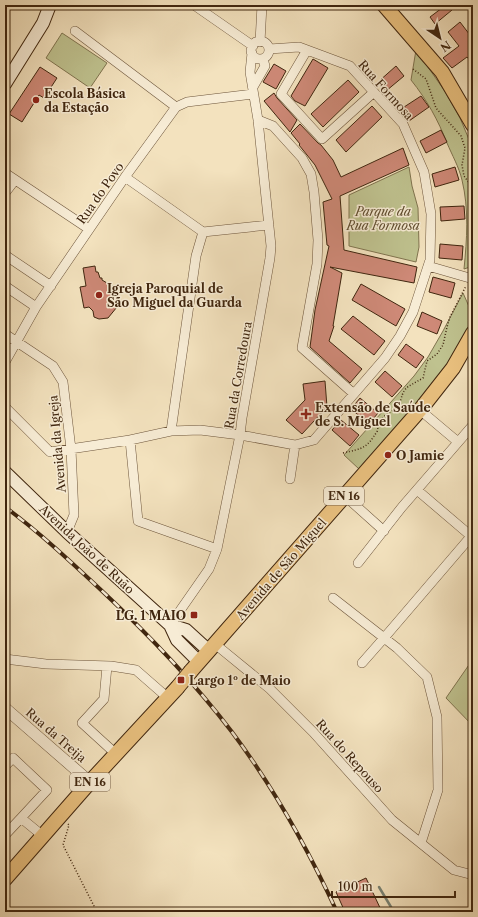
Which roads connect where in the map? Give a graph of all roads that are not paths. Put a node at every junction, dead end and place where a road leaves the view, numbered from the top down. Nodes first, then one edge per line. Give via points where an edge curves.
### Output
1 (50, 5) edge
2 (194, 5) edge
3 (262, 5) edge
4 (384, 5) edge
5 (75, 30) dead end
6 (255, 47) junction
7 (269, 49) junction
8 (307, 50) junction
9 (263, 58) junction
10 (5, 84) edge
11 (253, 90) junction
12 (374, 92) junction
13 (176, 107) junction
14 (258, 120) junction
15 (473, 125) edge
16 (5, 173) edge
17 (125, 177) junction
18 (15, 180) junction
19 (5, 193) edge
20 (269, 225) junction
21 (89, 229) junction
22 (203, 232) junction
23 (5, 255) edge
24 (428, 266) junction
25 (471, 279) edge
26 (5, 286) edge
27 (50, 286) junction
28 (36, 307) junction
29 (472, 331) edge
30 (5, 334) edge
31 (16, 342) junction
32 (5, 362) edge
33 (354, 394) junction
34 (5, 408) edge
35 (420, 410) junction
36 (473, 425) edge
37 (171, 431) junction
38 (240, 435) junction
39 (130, 440) junction
40 (458, 442) junction
41 (295, 445) junction
42 (71, 449) junction
43 (5, 472) edge
44 (290, 479) dead end
45 (417, 490) junction
46 (345, 496) junction
47 (384, 531) junction
48 (67, 532) junction
49 (472, 535) edge
50 (217, 549) junction
51 (358, 563) dead end
52 (333, 598) dead end
53 (170, 625) junction
54 (384, 638) junction
55 (212, 647) junction
56 (5, 659) edge
57 (362, 662) dead end
58 (107, 666) junction
59 (195, 666) junction
60 (173, 693) junction
61 (5, 708) edge
62 (116, 754) junction
63 (5, 766) edge
64 (90, 782) junction
65 (21, 818) junction
66 (5, 835) edge
67 (43, 836) junction
68 (421, 843) junction
69 (473, 875) edge
70 (5, 879) edge

1 - 10 main road via 43,23
2 - 6 street
3 - 6 street, Rua da Corredoura
4 - 15 main road via 442,72
5 - 13 street
6 - 7 street via 265,43
6 - 9 street via 258,59
6 - 11 street, Rua da Corredoura via 250,72
7 - 8 street, Rua Formosa via 299,47
7 - 9 street via 268,55
8 - 12 street, Rua Formosa via 350,66
8 - 12 street via 281,94 322,139
9 - 11 street via 265,66
11 - 13 street via 187,102
11 - 14 street, Rua da Corredoura
12 - 24 street, Rua Formosa via 403,124 424,172 431,214
13 - 17 street, Rua do Povo
14 - 20 street, Rua da Corredoura
14 - 33 street via 273,126 302,158 311,174 318,240 317,264 302,348
16 - 18 street
17 - 21 street, Rua do Povo
17 - 22 street
18 - 19 street
18 - 21 street
20 - 22 street
20 - 38 street, Rua da Corredoura via 270,258
21 - 27 street, Rua do Povo
22 - 37 street via 196,256
23 - 27 street
24 - 25 street
24 - 33 street, Rua Formosa via 413,312 400,336
26 - 28 street
27 - 28 street, Rua do Povo
28 - 31 street, Rua do Povo
29 - 35 main road, Avenida de São Miguel / EN 16 via 453,368
30 - 31 street, Avenida da Igreja
31 - 32 street, Rua do Povo
31 - 42 street, Avenida da Igreja via 53,366 63,382
33 - 41 street, Rua Formosa via 314,440
34 - 42 street via 50,452
35 - 40 street
35 - 46 main road, Avenida de São Miguel / EN 16
36 - 40 street
37 - 38 street, Rua Formosa via 200,430
37 - 39 street, Rua Formosa
38 - 41 street, Rua Formosa
38 - 50 street, Rua da Corredoura
39 - 42 street, Rua Formosa
39 - 50 street via 138,521
40 - 45 street
41 - 44 street
42 - 48 street, Avenida da Igreja via 74,515
43 - 48 main road, Avenida João de Ruão
45 - 47 street
45 - 49 street
46 - 47 street
46 - 55 main road, Avenida de São Miguel / EN 16
47 - 51 street
48 - 53 main road, Avenida João de Ruão
49 - 54 street
50 - 53 street, Rua da Corredoura via 210,569
52 - 54 street
53 - 55 main road via 186,630
53 - 59 main road
54 - 57 street
54 - 68 street via 427,677 437,717 438,790
55 - 59 main road, EN 16
55 - 68 street, Rua do Repouso via 270,689 313,732 392,820
56 - 58 street via 46,664
58 - 60 street via 136,670
58 - 62 street via 104,699 82,723
59 - 60 main road, EN 16, bridge
60 - 62 main road, EN 16
61 - 64 street, Rua da Treija
62 - 64 main road, EN 16
63 - 65 street via 13,758 47,790
64 - 67 main road, EN 16
65 - 66 street
65 - 67 street
67 - 70 main road, EN 16
68 - 69 street, Rua do Repouso via 454,870

